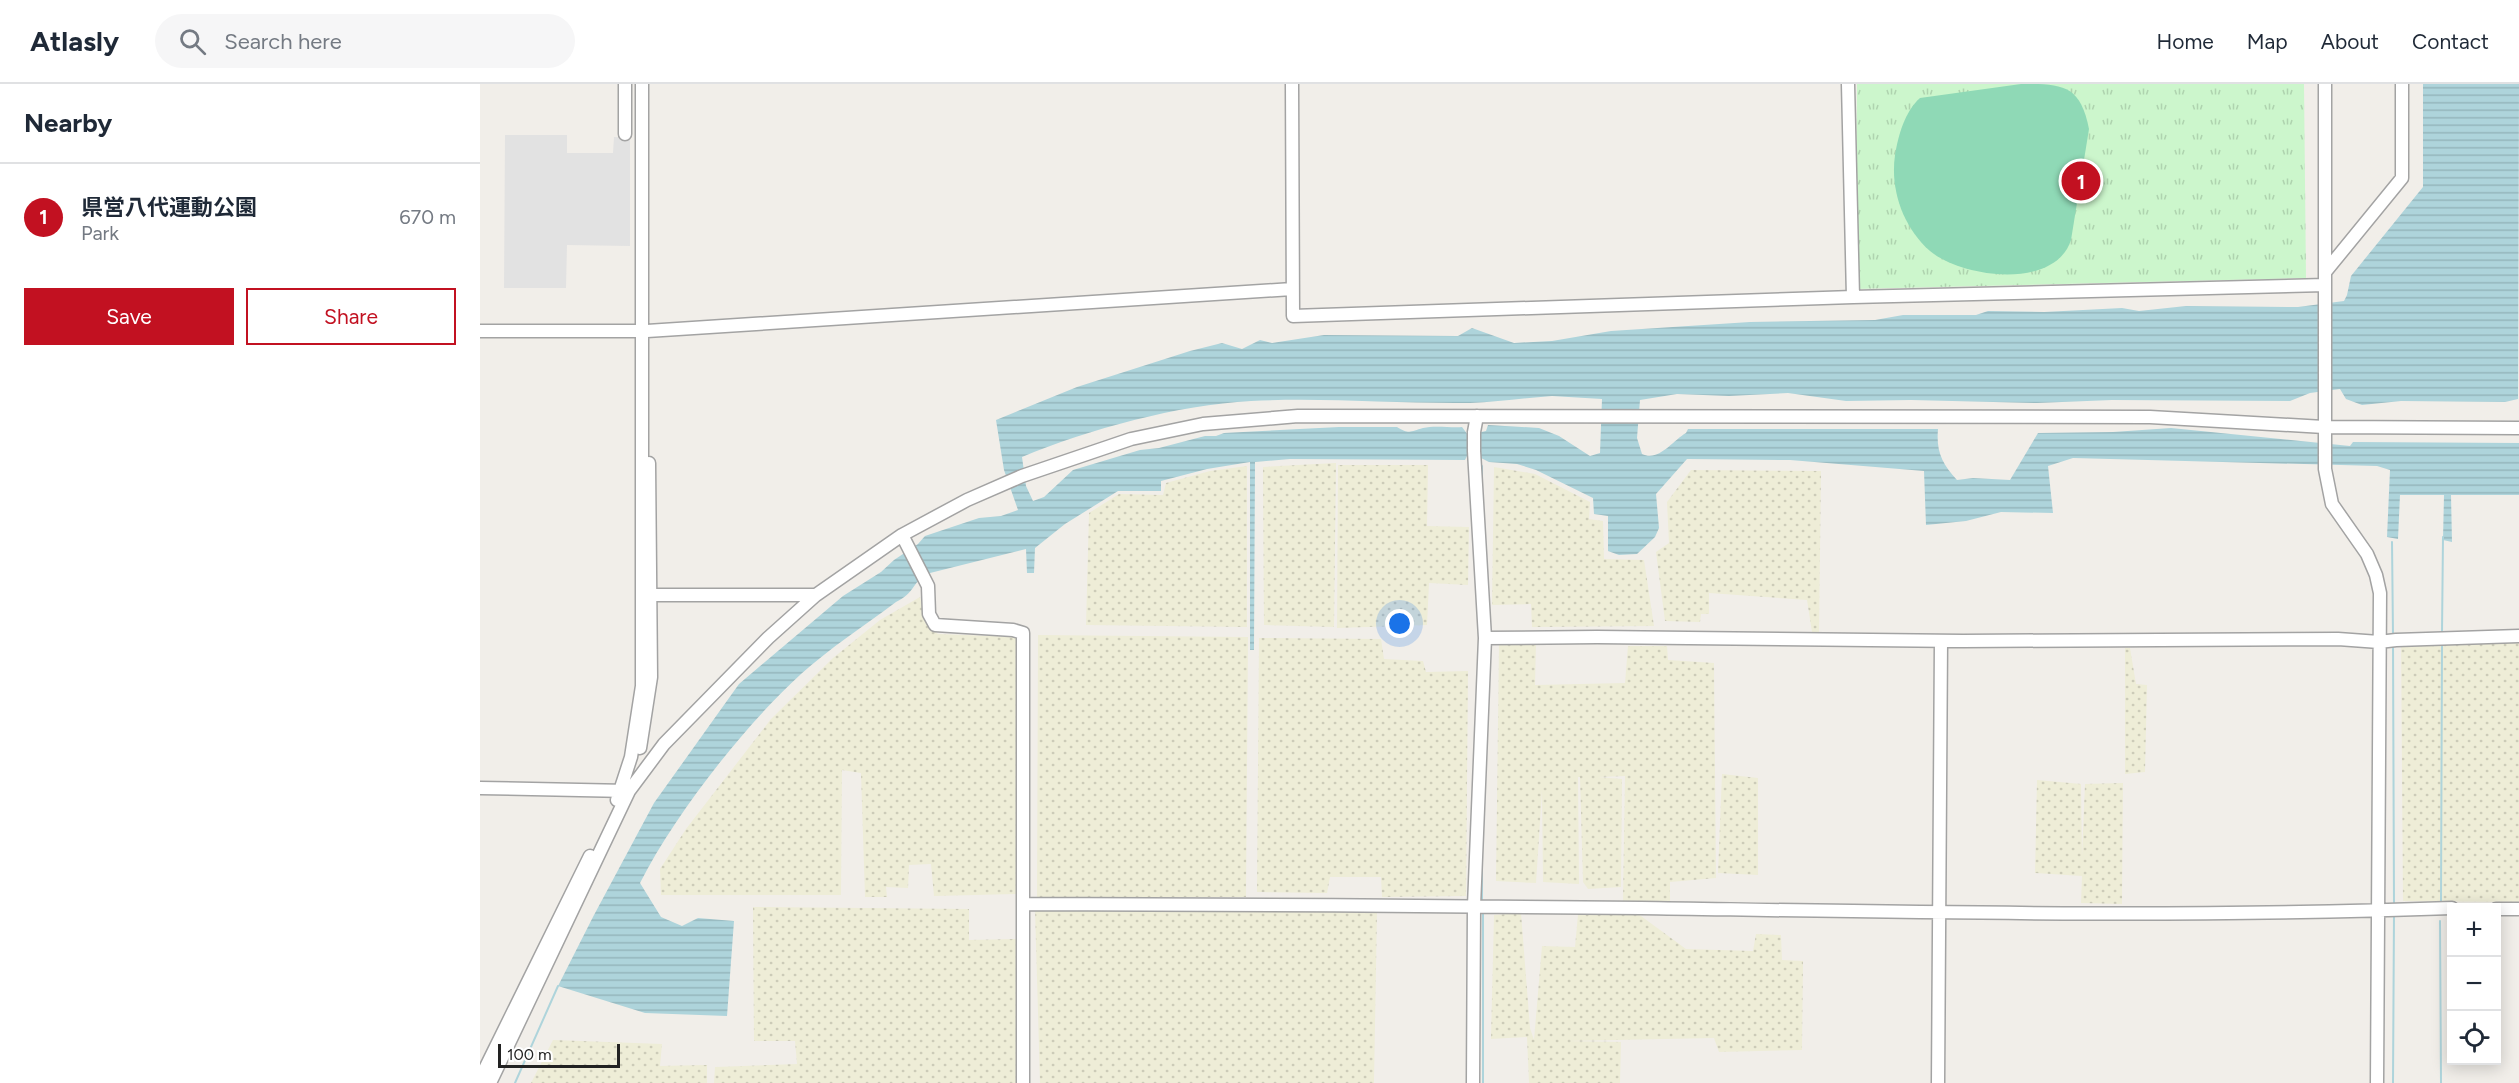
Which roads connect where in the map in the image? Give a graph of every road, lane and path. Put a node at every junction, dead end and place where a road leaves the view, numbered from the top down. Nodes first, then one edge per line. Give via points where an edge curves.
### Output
1 (625, 84) edge
2 (642, 84) edge
3 (649, 84) edge
4 (1292, 84) edge
5 (1848, 84) edge
6 (2325, 84) edge
7 (2402, 84) edge
8 (625, 134) dead end
9 (2326, 271) junction
10 (2325, 285) junction
11 (1292, 289) junction
12 (1853, 297) junction
13 (480, 331) edge
14 (644, 331) junction
15 (1478, 416) junction
16 (2324, 427) junction
17 (2519, 428) edge
18 (905, 540) junction
19 (651, 595) junction
20 (816, 595) junction
21 (2519, 636) edge
22 (1485, 638) junction
23 (1941, 641) junction
24 (2379, 642) junction
25 (480, 789) edge
26 (625, 791) junction
27 (1024, 904) junction
28 (1479, 906) junction
29 (2447, 908) edge
30 (2501, 909) edge
31 (2519, 909) edge
32 (1940, 912) junction
33 (2378, 912) junction
34 (480, 1079) edge
35 (490, 1083) edge
36 (1023, 1083) edge
37 (1473, 1083) edge
38 (1938, 1083) edge
39 (2377, 1083) edge

1 - 8 street
2 - 14 street
3 - 14 street
4 - 11 street
5 - 12 street
6 - 9 street
7 - 9 street via 2402,178
9 - 10 street
10 - 12 street
10 - 16 street
11 - 12 street via 1293,316
11 - 14 street
13 - 14 street
14 - 19 street
14 - 26 street via 642,686
15 - 16 street via 2150,417
15 - 18 street via 1298,416 1203,423 1102,447 1023,476 967,500
15 - 22 street via 1474,451
16 - 17 street
16 - 24 street via 2325,468 2332,504 2367,554 2376,575 2380,593
18 - 20 street
18 - 27 street via 928,586 929,614 935,625 1023,633
19 - 20 street
19 - 26 street via 651,677 644,732
20 - 26 street via 664,744
21 - 24 street
22 - 23 street
22 - 28 street
23 - 24 street
23 - 32 street
24 - 33 street
25 - 26 street
26 - 34 street
26 - 35 street
27 - 28 street
27 - 36 street
28 - 32 street
28 - 37 street
29 - 33 street
30 - 31 street
32 - 33 street
32 - 38 street
33 - 39 street

